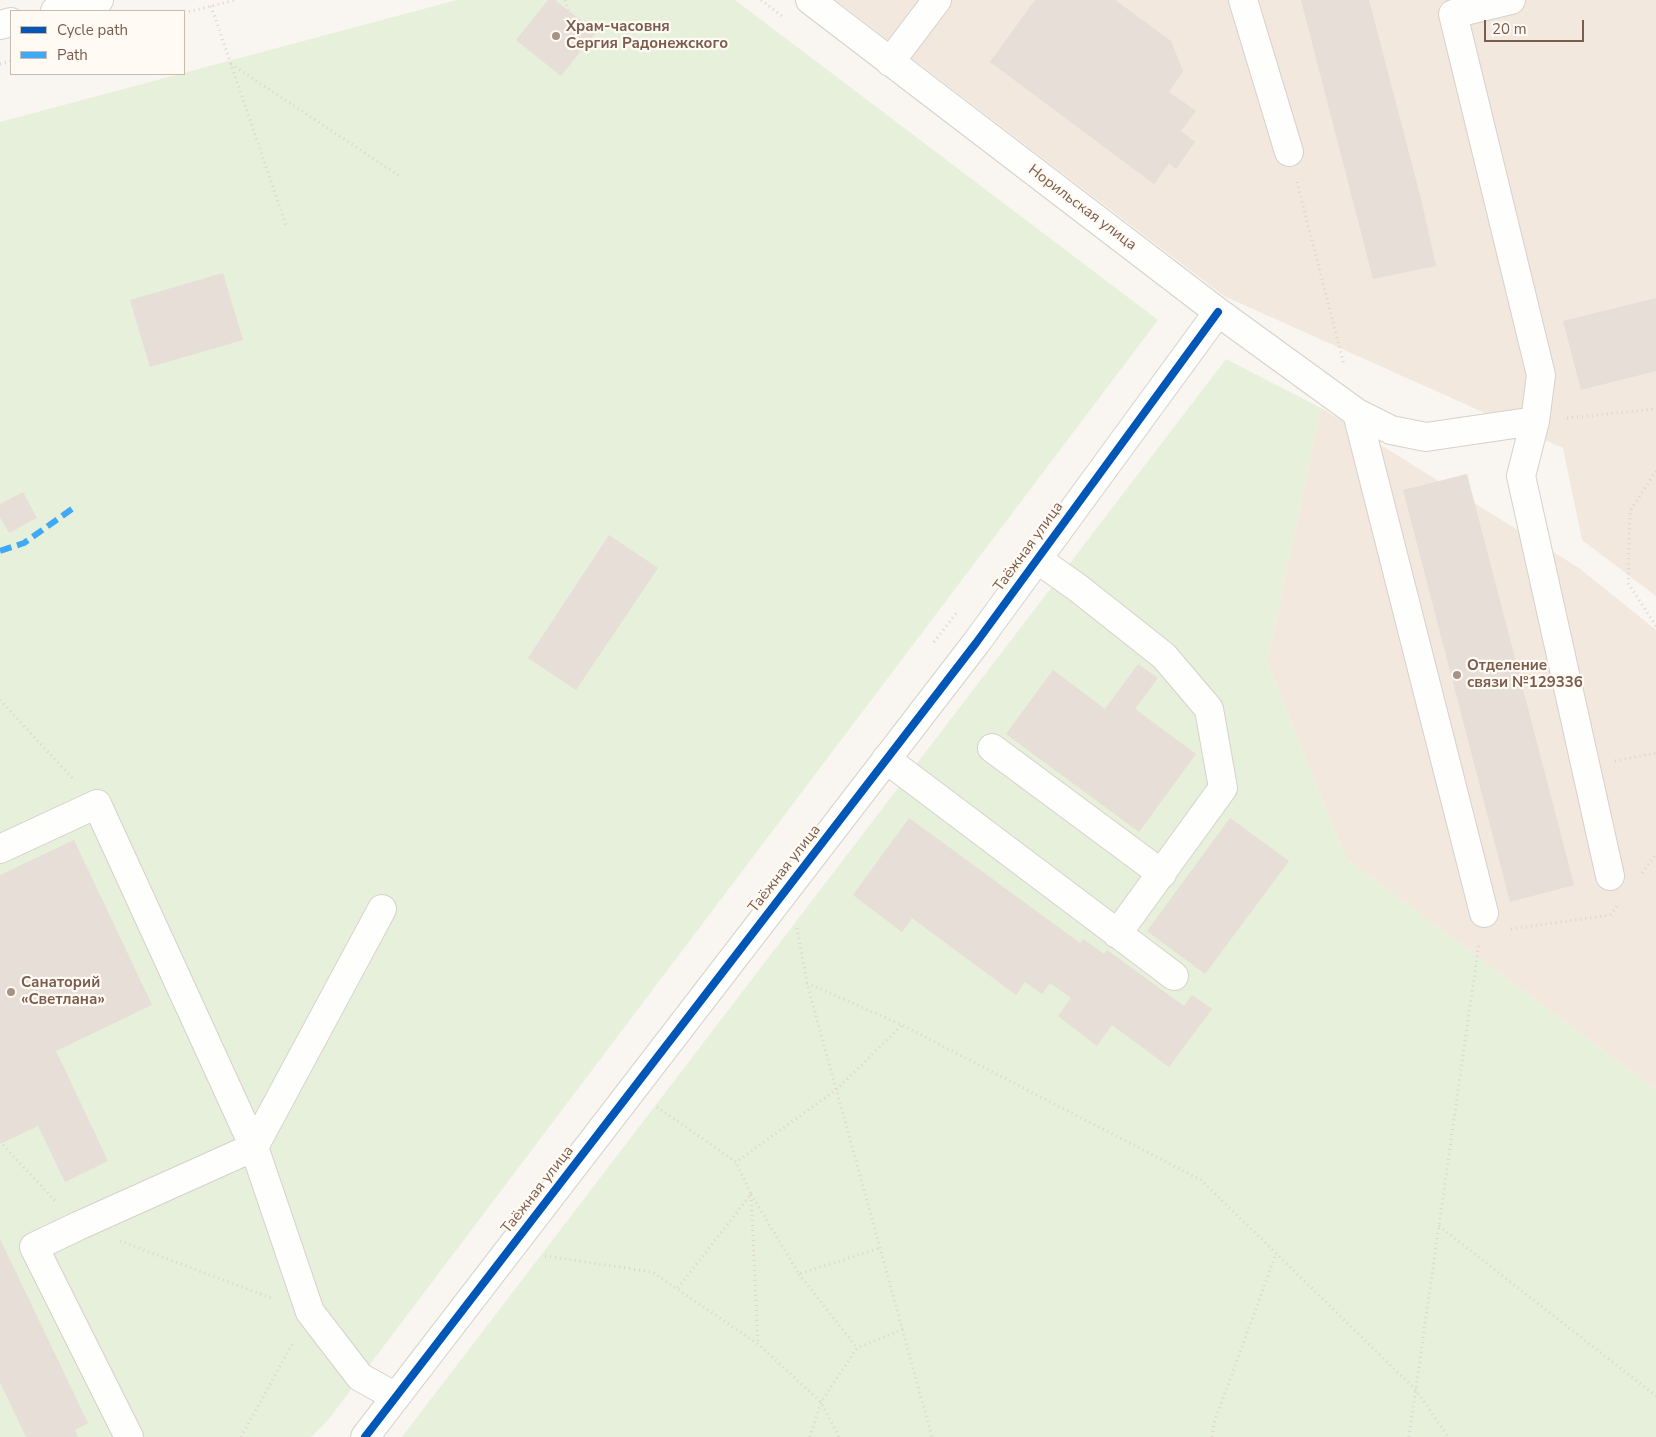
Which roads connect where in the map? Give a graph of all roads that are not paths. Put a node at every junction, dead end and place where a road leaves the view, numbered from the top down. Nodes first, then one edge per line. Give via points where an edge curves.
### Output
1 (99, 0) edge
2 (810, 0) edge
3 (937, 0) edge
4 (1243, 0) edge
5 (1511, 0) edge
6 (58, 10) edge
7 (890, 62) junction
8 (1290, 152) road end
9 (1218, 312) junction
10 (1357, 413) junction
11 (1534, 421) junction
12 (1037, 559) junction
13 (992, 748) dead end
14 (886, 760) junction
15 (0, 849) edge
16 (1162, 874) junction
17 (1610, 876) dead end
18 (382, 909) dead end
19 (1484, 913) road end
20 (1117, 934) junction
21 (1174, 976) dead end
22 (254, 1147) junction
23 (396, 1397) junction
24 (129, 1437) edge
25 (365, 1437) edge

1 - 6 street
2 - 7 street, Норильская улица
3 - 7 street
4 - 8 street
5 - 11 street via 1453,14 1541,374
7 - 9 street, Норильская улица
9 - 10 street, Норильская улица
9 - 12 street, Таёжная улица
10 - 11 street, Норильская улица via 1391,430 1426,437
10 - 19 street
11 - 17 street via 1521,476
12 - 14 street, Таёжная улица
12 - 16 street via 1164,656 1209,709 1223,788
13 - 16 street
14 - 20 street
14 - 23 street, Таёжная улица
15 - 22 street via 97,804
16 - 20 street
18 - 22 street
20 - 21 street
22 - 23 street via 310,1312 360,1378
22 - 24 street via 34,1247
23 - 25 street, Таёжная улица

